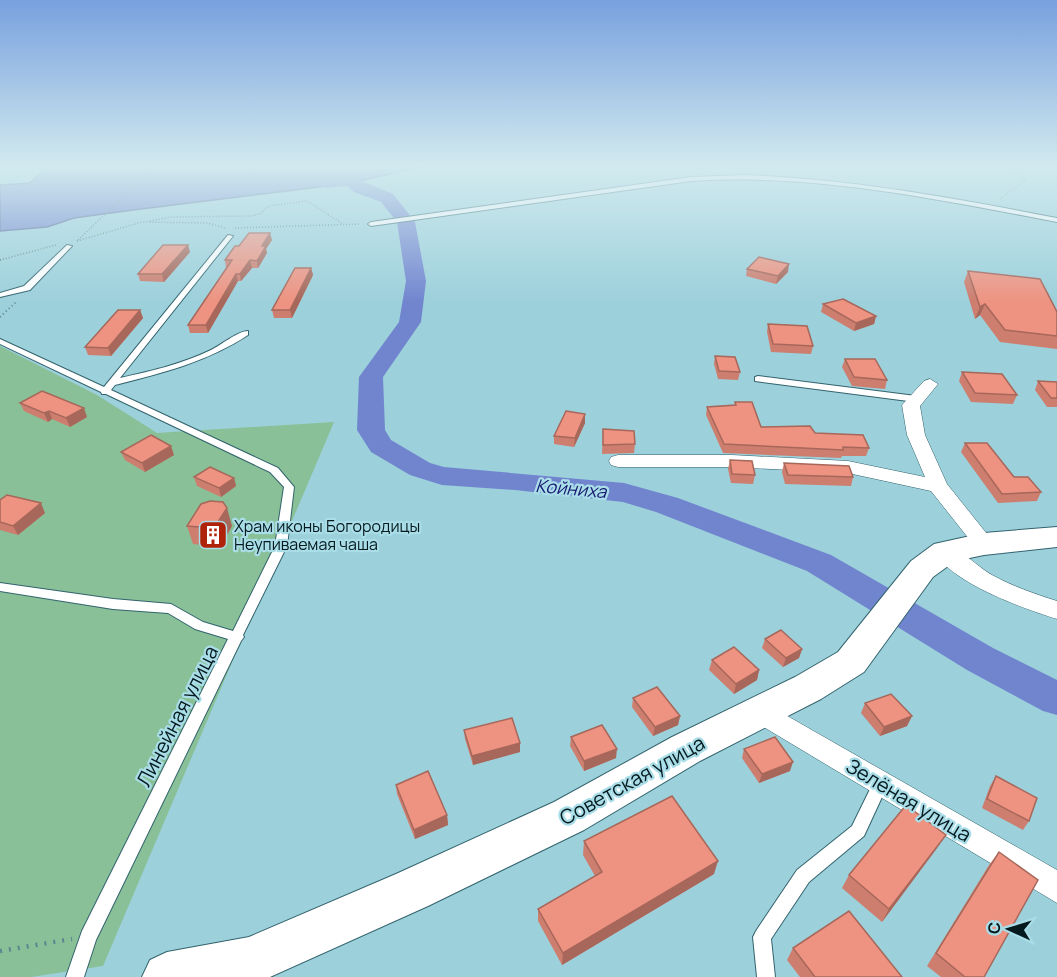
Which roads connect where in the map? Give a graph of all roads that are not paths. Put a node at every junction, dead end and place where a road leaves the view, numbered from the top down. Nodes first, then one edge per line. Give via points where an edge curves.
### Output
1 (466, 211) edge
2 (1009, 211) edge
3 (1057, 220) edge
4 (371, 224) road end
5 (230, 237) dead end
6 (69, 246) dead end
7 (0, 295) edge
8 (245, 333) dead end
9 (2, 345) edge
10 (758, 379) dead end
11 (112, 383) junction
12 (930, 384) dead end
13 (105, 392) junction
14 (916, 399) junction
15 (618, 461) dead end
16 (938, 486) junction
17 (1057, 537) edge
18 (984, 544) junction
19 (934, 560) junction
20 (0, 587) edge
21 (1057, 610) edge
22 (238, 637) junction
23 (761, 712) junction
24 (880, 784) junction
25 (1057, 887) edge
26 (75, 977) edge
27 (167, 977) edge
28 (766, 977) edge

1 - 4 lane
2 - 3 lane
5 - 11 lane
6 - 7 lane via 27,288
8 - 11 lane via 202,360
9 - 13 lane
10 - 14 lane
11 - 13 lane
12 - 14 street
13 - 22 lane, Линейная улица via 274,470 288,488 281,546
14 - 16 street via 911,405 916,435
15 - 16 street via 848,467
16 - 18 street
17 - 18 main road
18 - 19 main road
19 - 21 street via 964,568 1000,591
19 - 23 main road, Советская улица via 851,662
20 - 22 lane via 171,609 199,626
22 - 26 lane, Линейная улица via 88,937
23 - 24 street, Зелёная улица
23 - 27 main road, Советская улица via 686,749 569,816 381,904 250,961
24 - 25 street, Зелёная улица
24 - 28 lane via 858,831 803,876 762,937

